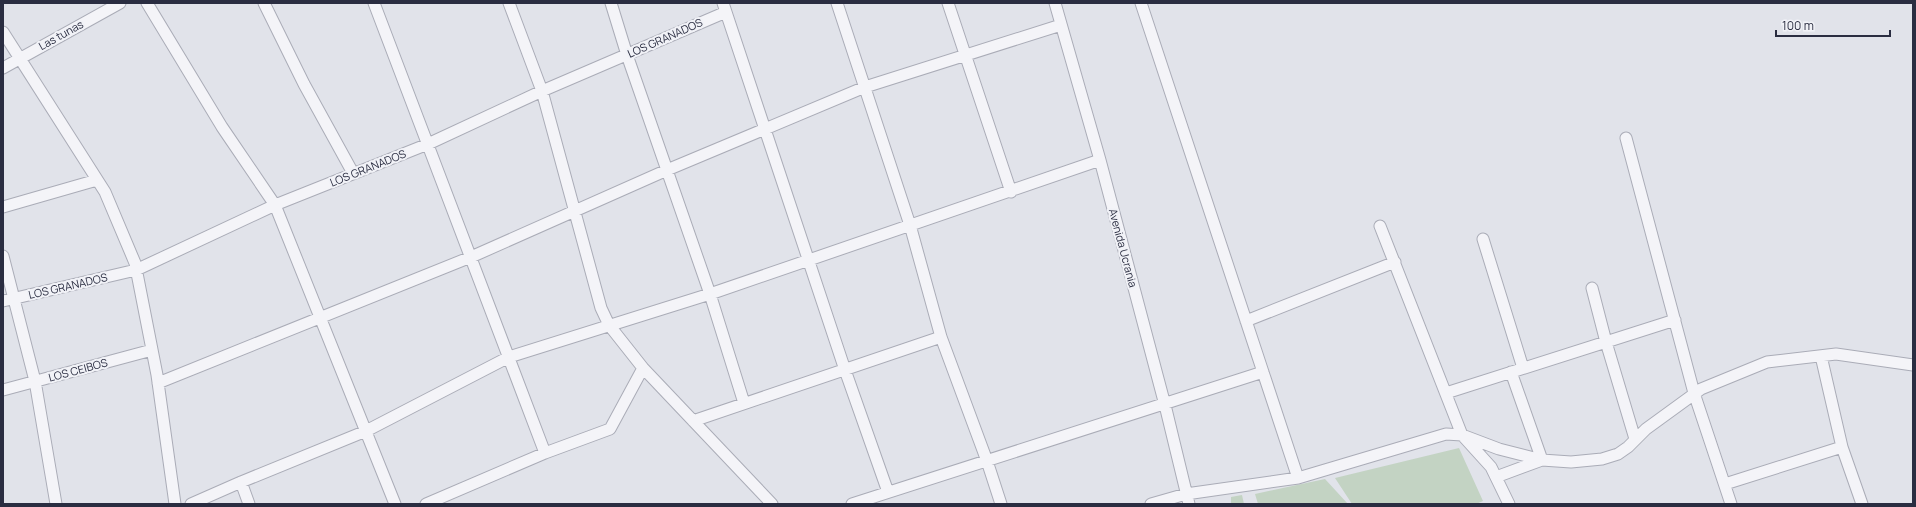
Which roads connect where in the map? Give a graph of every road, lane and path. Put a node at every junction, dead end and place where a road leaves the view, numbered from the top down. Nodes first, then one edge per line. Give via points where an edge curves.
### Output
1 (120, 3) edge
2 (146, 3) edge
3 (264, 3) edge
4 (374, 3) edge
5 (509, 3) edge
6 (611, 3) edge
7 (837, 3) edge
8 (948, 3) edge
9 (1055, 3) edge
10 (1141, 3) edge
11 (725, 7) edge
12 (1061, 25) junction
13 (3, 32) edge
14 (627, 55) junction
15 (965, 55) junction
16 (19, 59) junction
17 (3, 68) edge
18 (865, 87) junction
19 (542, 92) junction
20 (766, 130) junction
21 (1626, 138) dead end
22 (428, 144) junction
23 (1100, 160) junction
24 (667, 170) junction
25 (353, 173) junction
26 (97, 180) junction
27 (1010, 192) junction
28 (275, 205) junction
29 (3, 207) edge
30 (574, 210) junction
31 (910, 225) junction
32 (1380, 226) dead end
33 (1484, 239) dead end
34 (3, 256) edge
35 (471, 257) junction
36 (809, 260) junction
37 (1394, 262) junction
38 (136, 270) junction
39 (1592, 288) dead end
40 (710, 294) junction
41 (8, 300) edge
42 (320, 318) junction
43 (1675, 320) junction
44 (1246, 321) junction
45 (609, 325) junction
46 (941, 337) junction
47 (1606, 342) junction
48 (152, 350) junction
49 (1822, 356) junction
50 (509, 357) junction
51 (1913, 365) edge
52 (643, 368) junction
53 (1523, 368) junction
54 (845, 370) junction
55 (1263, 372) junction
56 (1511, 372) junction
57 (35, 382) junction
58 (158, 383) junction
59 (3, 390) edge
60 (1446, 393) junction
61 (1694, 393) junction
62 (744, 404) junction
63 (1165, 405) junction
64 (693, 421) junction
65 (366, 431) junction
66 (1462, 435) junction
67 (1635, 440) junction
68 (1842, 447) junction
69 (546, 453) junction
70 (1542, 460) junction
71 (988, 461) junction
72 (1496, 477) junction
73 (1298, 478) junction
74 (241, 482) junction
75 (1725, 484) junction
76 (888, 492) junction
77 (1188, 499) edge
78 (56, 504) edge
79 (175, 504) edge
80 (191, 504) edge
81 (249, 504) edge
82 (395, 504) edge
83 (426, 504) edge
84 (772, 504) edge
85 (852, 504) edge
86 (1001, 504) edge
87 (1151, 504) edge
88 (1510, 504) edge
89 (1731, 504) edge
90 (1862, 504) edge

1 - 16 street, Las tunas
2 - 28 street via 222,126
3 - 25 street via 304,84
4 - 22 street
5 - 19 street
6 - 14 street
7 - 18 street
8 - 15 street
9 - 12 street, Avenida Ucrania
10 - 44 street
11 - 14 street, LOS GRANADOS
11 - 20 street
12 - 15 street
12 - 23 street, Avenida Ucrania
13 - 16 street
14 - 19 street, LOS GRANADOS
14 - 24 street
15 - 18 street
15 - 27 street
16 - 17 street, Las tunas
16 - 26 street
18 - 20 street
18 - 31 street
19 - 22 street, LOS GRANADOS
19 - 30 street
20 - 24 street
20 - 36 street
21 - 43 street
22 - 25 street, LOS GRANADOS
22 - 35 street
23 - 27 street
23 - 63 street, Avenida Ucrania
24 - 30 street
24 - 40 street
25 - 28 street, LOS GRANADOS
26 - 29 street
26 - 38 street via 105,192
27 - 31 street
28 - 38 street, LOS GRANADOS
28 - 42 street
30 - 35 street
30 - 45 street via 601,308
31 - 36 street
31 - 46 street
32 - 37 street
33 - 53 street
34 - 41 street
35 - 42 street
35 - 50 street
36 - 40 street
36 - 54 street
37 - 44 street
37 - 60 street
38 - 41 street, LOS GRANADOS
38 - 48 street
39 - 47 street
40 - 45 street
40 - 62 street
41 - 57 street
42 - 58 street
42 - 65 street
43 - 47 street
43 - 61 street
44 - 55 street
45 - 50 street
45 - 52 street
46 - 54 street
46 - 71 street
47 - 53 street
47 - 67 street
48 - 57 street, LOS CEIBOS
48 - 58 street
49 - 51 street via 1836,354
49 - 61 street via 1767,362
49 - 68 street
50 - 65 street
50 - 69 street
52 - 64 street
52 - 69 street via 610,429
53 - 56 street
54 - 62 street
54 - 76 street
55 - 63 street
55 - 73 street
56 - 60 street
56 - 70 street
57 - 59 street, LOS CEIBOS
57 - 78 street
58 - 79 street
60 - 66 street
61 - 67 street
61 - 75 street
62 - 64 street
63 - 71 street
63 - 77 street, Avenida Ucrania
64 - 84 street
65 - 74 street
65 - 82 street
66 - 70 street via 1498,449
66 - 72 street via 1491,467
66 - 73 street via 1446,434
67 - 70 street via 1618,454 1602,459 1571,462
68 - 75 street
68 - 90 street
69 - 83 street
70 - 72 street
71 - 76 street
71 - 86 street
72 - 88 street
73 - 77 street
74 - 80 street
74 - 81 street
75 - 89 street
76 - 85 street
77 - 87 street

